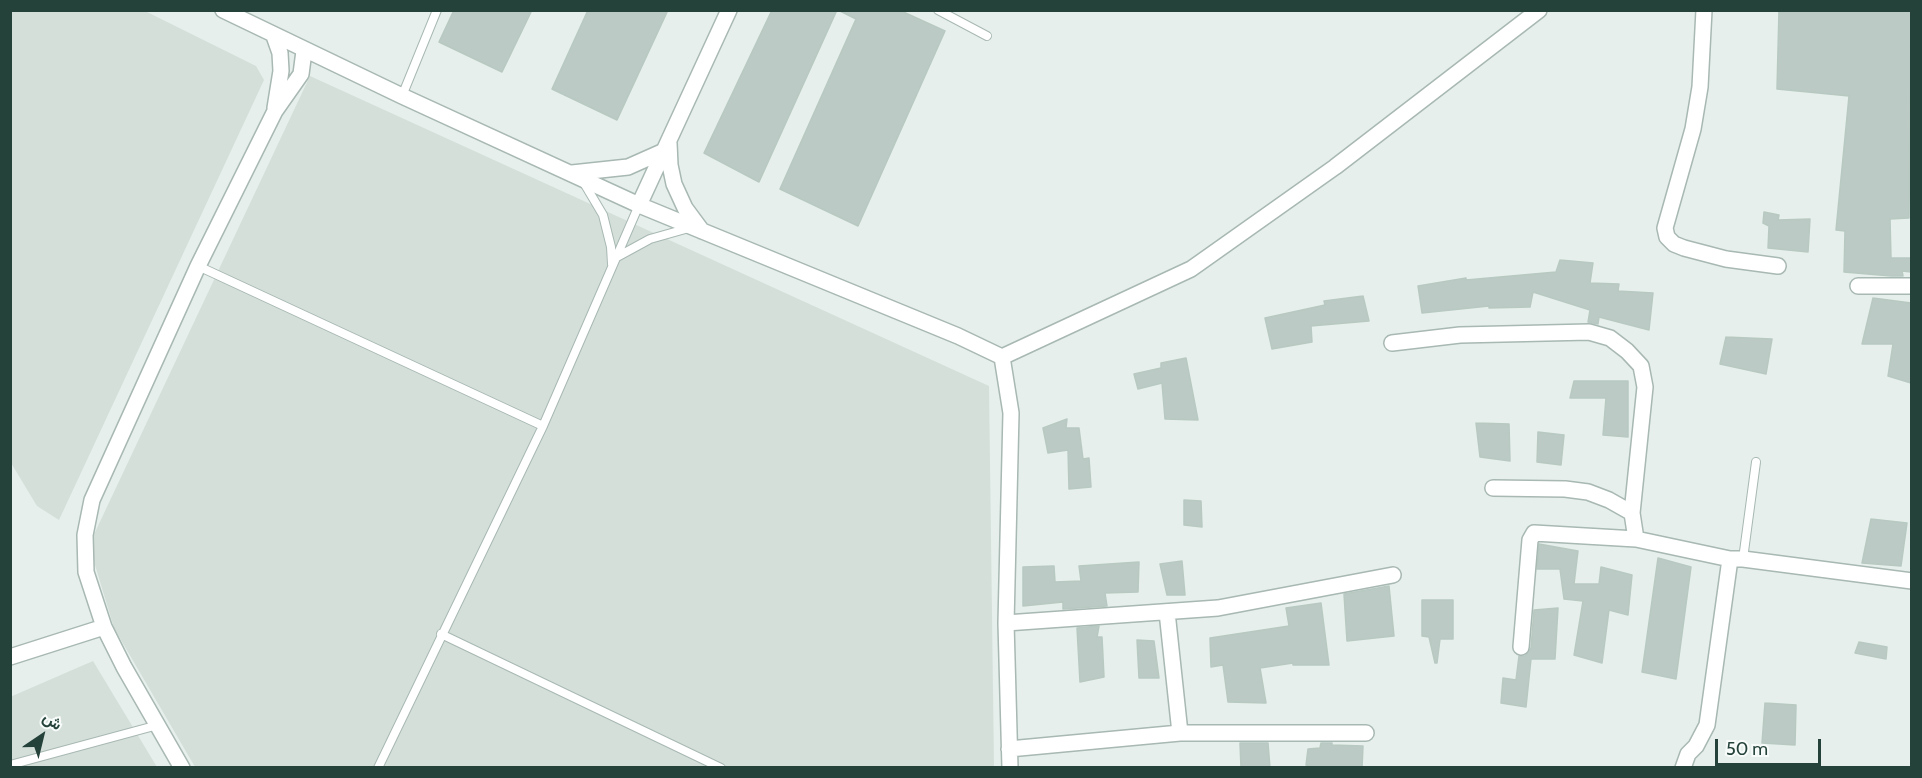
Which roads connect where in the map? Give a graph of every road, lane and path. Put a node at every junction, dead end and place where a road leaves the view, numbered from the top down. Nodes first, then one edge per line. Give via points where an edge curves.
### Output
1 (223, 10) edge
2 (437, 10) edge
3 (729, 10) edge
4 (938, 10) edge
5 (1539, 10) edge
6 (1704, 10) edge
7 (274, 36) junction
8 (987, 36) dead end
9 (304, 51) junction
10 (402, 96) junction
11 (275, 111) junction
12 (667, 146) junction
13 (575, 175) junction
14 (639, 205) junction
15 (698, 229) junction
16 (614, 262) junction
17 (198, 266) junction
18 (1778, 266) dead end
19 (1858, 286) dead end
20 (1911, 286) edge
21 (1392, 343) dead end
22 (1002, 357) junction
23 (543, 426) junction
24 (1756, 462) dead end
25 (1493, 488) dead end
26 (1632, 513) junction
27 (1636, 538) junction
28 (1737, 559) junction
29 (1393, 575) dead end
30 (1911, 581) edge
31 (1167, 612) junction
32 (1006, 623) junction
33 (104, 627) junction
34 (441, 634) junction
35 (1521, 647) dead end
36 (10, 657) edge
37 (158, 725) junction
38 (1180, 733) junction
39 (1366, 733) dead end
40 (1010, 749) junction
41 (10, 765) edge
42 (182, 768) edge
43 (378, 768) edge
44 (721, 768) edge
45 (1010, 768) edge
46 (1683, 768) edge

1 - 7 street
2 - 10 lane
3 - 12 street
4 - 8 lane
5 - 22 street via 1335,167 1191,268
6 - 18 street via 1700,87 1693,129 1665,228 1667,237 1683,248
7 - 9 street
7 - 11 street via 281,71
9 - 10 street
9 - 11 street via 301,74
10 - 13 street
11 - 17 street
12 - 13 street via 628,167
12 - 14 street
12 - 15 street via 674,184
13 - 14 street
13 - 16 lane via 603,215
14 - 15 street
14 - 16 lane
15 - 16 lane via 650,239
15 - 22 street
16 - 23 lane
17 - 23 lane
17 - 33 street via 92,500 85,535 86,572
19 - 20 street
21 - 26 street via 1460,334 1589,332 1610,338 1641,366 1645,387
22 - 32 street via 1011,413
23 - 34 lane
24 - 28 lane
25 - 26 street via 1588,492
26 - 27 street
27 - 28 street
27 - 35 street via 1534,533 1530,540
28 - 30 street
28 - 46 street via 1707,725
29 - 31 street via 1218,608
31 - 32 street
31 - 38 street
32 - 40 street
33 - 36 street
33 - 37 street
34 - 43 lane
34 - 44 lane
37 - 41 lane
37 - 42 street
38 - 39 street
38 - 40 street
40 - 45 street

